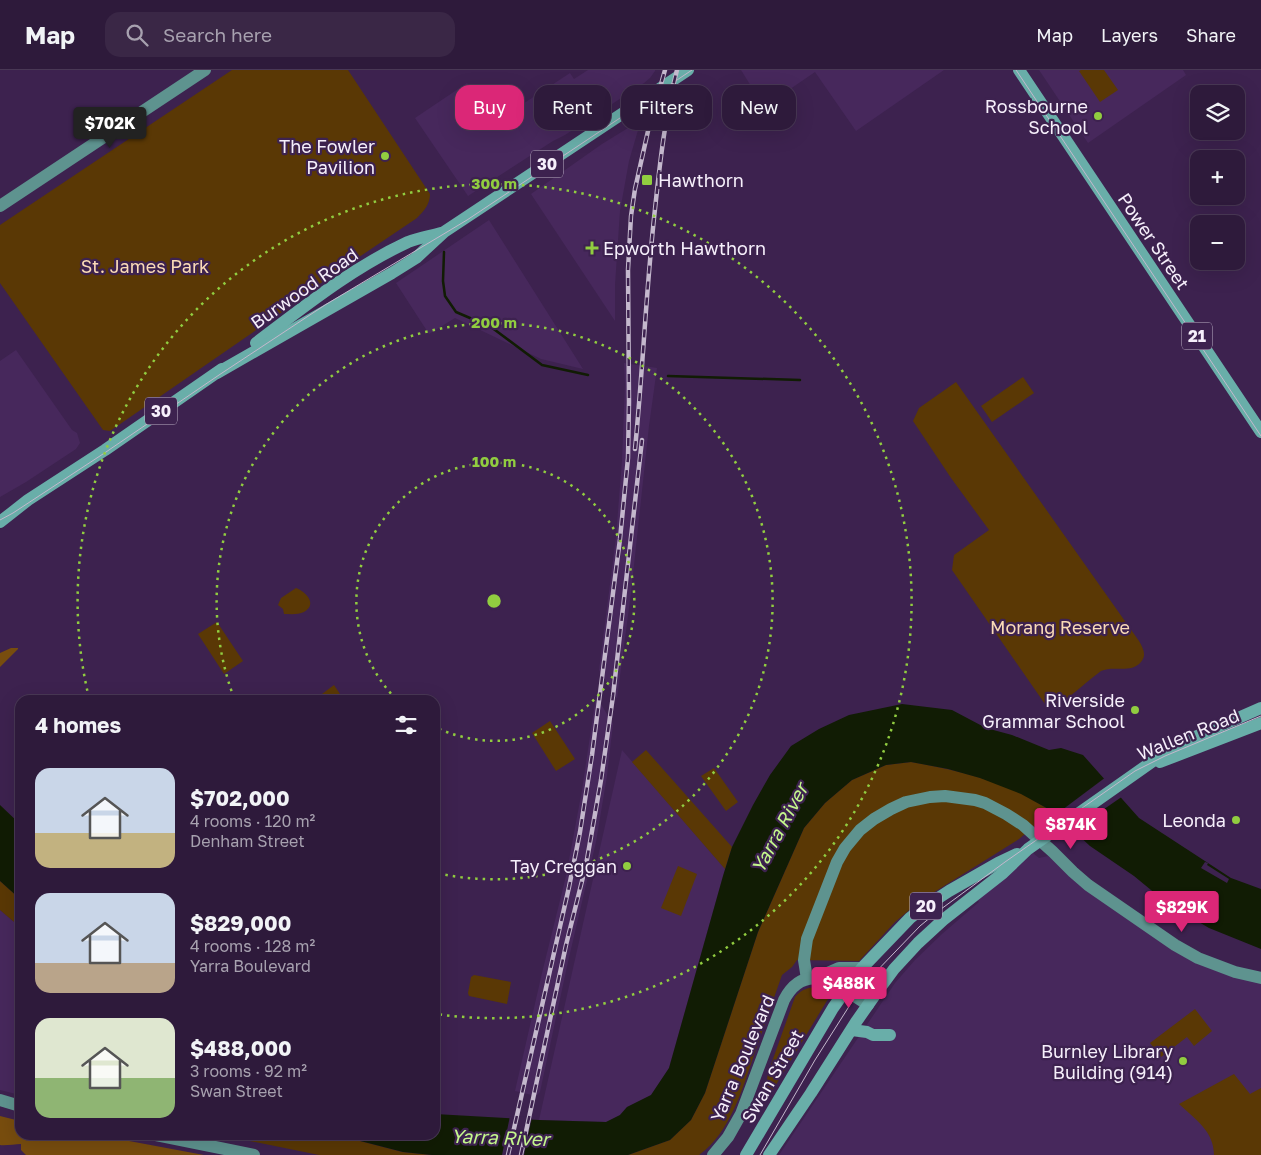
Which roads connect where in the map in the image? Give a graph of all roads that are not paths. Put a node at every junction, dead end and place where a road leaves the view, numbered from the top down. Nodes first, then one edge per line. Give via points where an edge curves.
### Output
1 (205, 70) edge
2 (688, 70) edge
3 (1019, 70) edge
4 (0, 206) edge
5 (444, 232) junction
6 (217, 373) junction
7 (1261, 432) edge
8 (28, 500) junction
9 (0, 511) edge
10 (0, 522) edge
11 (1261, 708) edge
12 (1261, 723) edge
13 (1129, 778) junction
14 (1028, 849) junction
15 (862, 968) junction
16 (1261, 978) edge
17 (811, 979) junction
18 (845, 991) junction
19 (868, 1005) junction
20 (852, 1030) junction
21 (890, 1035) dead end
22 (0, 1100) edge
23 (15, 1104) edge
24 (180, 1140) edge
25 (254, 1155) edge
26 (712, 1155) edge
27 (746, 1155) edge
28 (770, 1155) edge

1 - 4 street
2 - 5 main road, Burwood Road / 30
3 - 7 main road, Power Street / 21
5 - 6 main road, Burwood Road / 30 via 416,258 392,274
5 - 6 main road, Burwood Road / 30 via 410,241 359,268
6 - 8 main road, Burwood Road / 30
8 - 9 main road, Burwood Road / 30
8 - 10 main road, Burwood Road / 30
11 - 13 main road, Wallen Road / 20 via 1170,749
12 - 13 main road, Wallen Road / 20 via 1152,765
13 - 14 main road, Wallen Road / 20
14 - 15 main road, Wallen Road / 20 via 998,863 920,910
14 - 19 main road, Wallen Road / 20 via 929,932 894,969
15 - 17 street, Yarra Boulevard via 839,968
15 - 18 main road, Wallen Road / 20
16 - 17 street via 1198,958 1175,945 1088,885 1006,814 975,800 945,796 906,802 891,809 860,830 846,848 837,862 807,939 804,960
17 - 18 street via 821,978
17 - 26 street, Yarra Boulevard via 797,982 788,993 741,1114 728,1137
18 - 19 street
18 - 27 main road, Swan Street / 20
19 - 20 main road, 20
20 - 21 main road
20 - 28 main road, 20
22 - 23 street
24 - 25 street

